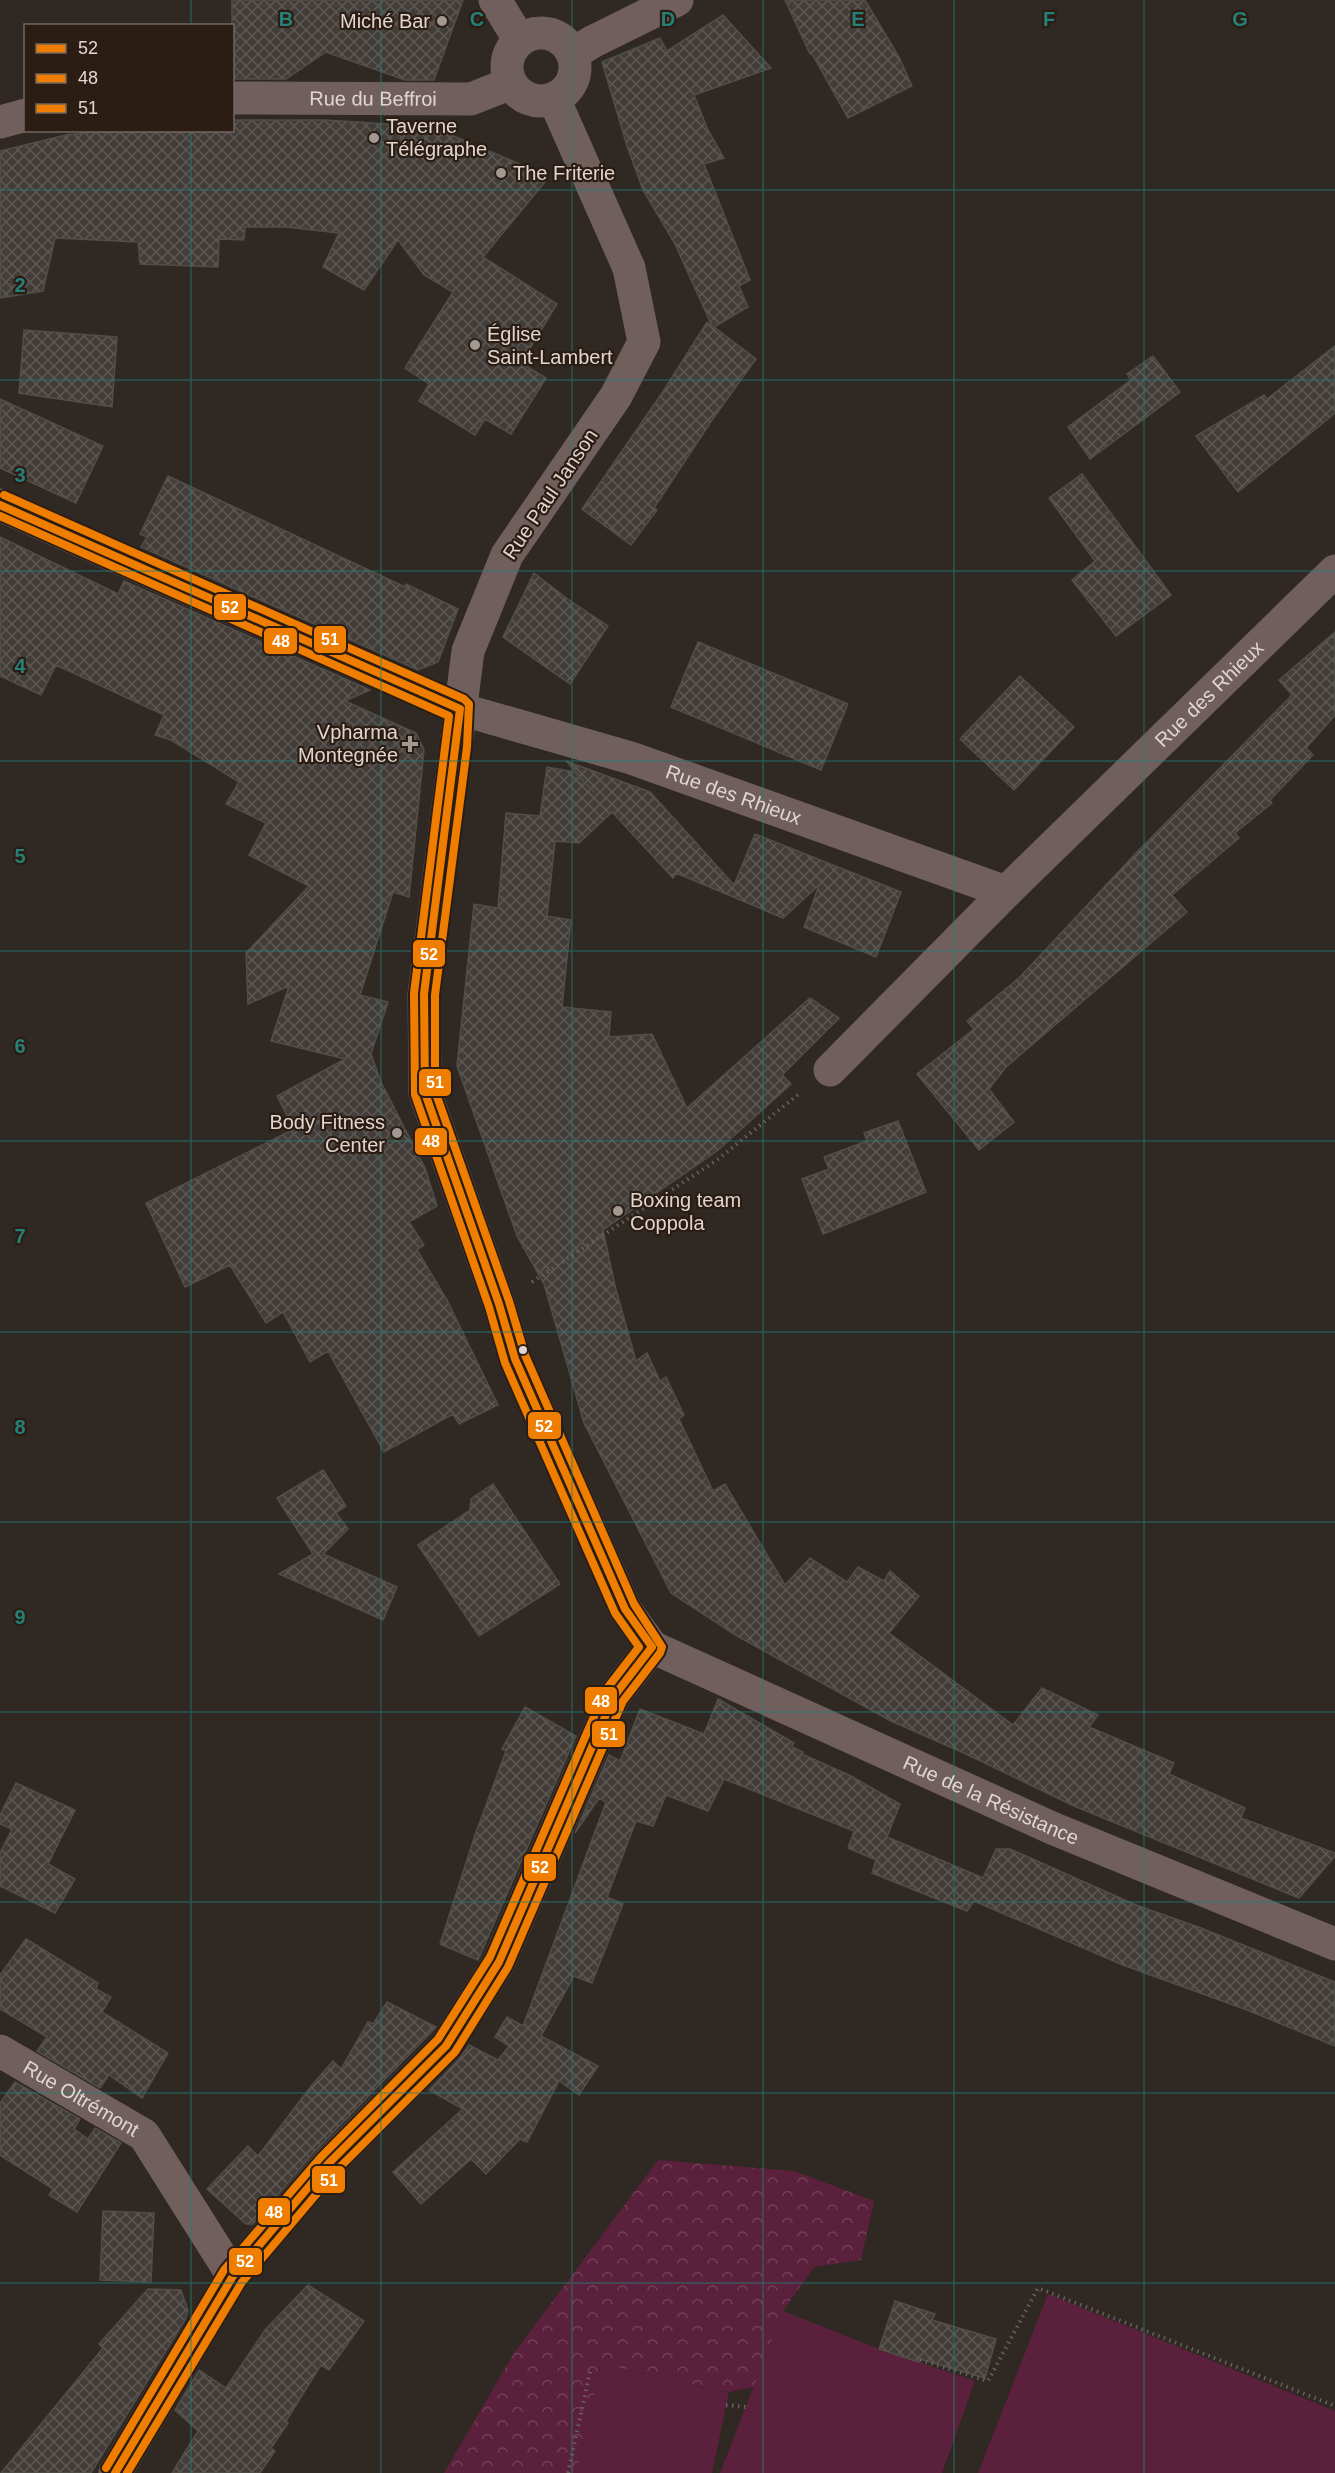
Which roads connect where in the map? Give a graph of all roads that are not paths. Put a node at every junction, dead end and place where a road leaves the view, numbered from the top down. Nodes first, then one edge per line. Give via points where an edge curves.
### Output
1 (495, 0) edge
2 (677, 0) edge
3 (518, 41) junction
4 (573, 54) junction
5 (511, 83) junction
6 (234, 98) edge
7 (554, 99) junction
8 (24, 116) edge
9 (0, 122) edge
10 (0, 505) edge
11 (1335, 571) edge
12 (460, 709) junction
13 (1006, 891) junction
14 (830, 1070) road end
15 (652, 1647) junction
16 (1335, 1944) edge
17 (0, 2051) edge
18 (233, 2276) junction
19 (115, 2473) edge

1 - 3 street
2 - 4 street
3 - 4 street via 528,34 552,34
3 - 5 street via 506,60
4 - 7 street via 572,82
5 - 6 street, Rue du Beffroi via 471,99
5 - 7 street via 523,97 536,102
7 - 12 street, Rue Paul Janson via 629,268 644,342 616,396 507,555 468,651
8 - 9 street
10 - 12 street, Rue des Rhieux
11 - 13 street, Rue des Rhieux
12 - 13 street, Rue des Rhieux via 631,758
12 - 15 street, Rue Paul Janson via 424,994 425,1093 515,1359 626,1609
13 - 14 street, Rue des Rhieux
15 - 16 street, Rue de la Résistance via 1052,1828
15 - 18 street via 615,1696 499,1962 446,2046 328,2164
17 - 18 street, Rue Oltrémont via 144,2135
18 - 19 street

